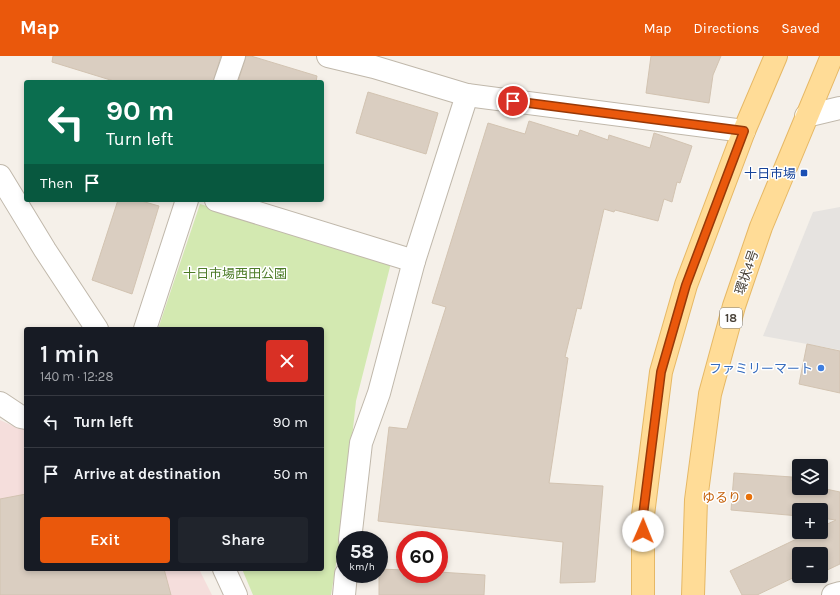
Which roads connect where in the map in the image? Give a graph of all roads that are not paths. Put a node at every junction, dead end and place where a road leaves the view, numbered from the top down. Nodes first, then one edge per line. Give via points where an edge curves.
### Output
1 (234, 56) edge
2 (328, 56) edge
3 (776, 56) edge
4 (832, 56) edge
5 (376, 62) edge
6 (226, 80) edge
7 (467, 95) junction
8 (840, 108) edge
9 (806, 116) junction
10 (744, 131) junction
11 (0, 176) edge
12 (186, 202) edge
13 (222, 202) edge
14 (414, 261) junction
15 (96, 327) edge
16 (146, 327) edge
17 (0, 402) edge
18 (24, 418) edge
19 (351, 531) edge
20 (225, 571) edge
21 (345, 583) edge
22 (840, 593) edge
23 (236, 595) edge
24 (344, 595) edge
25 (643, 595) edge
26 (693, 595) edge
27 (833, 595) edge

1 - 6 street
2 - 5 street
3 - 10 main road
4 - 9 main road, 環状4号 / 18
5 - 7 street
7 - 10 street
7 - 14 street
8 - 9 street
9 - 26 main road, 環状4号 / 18 via 758,234 734,306 710,394 696,500
10 - 25 main road via 686,285 661,372 643,515
11 - 15 street
12 - 16 street
13 - 14 street
14 - 19 street via 379,393 361,443
17 - 18 street
20 - 23 street
21 - 24 street
22 - 27 street

